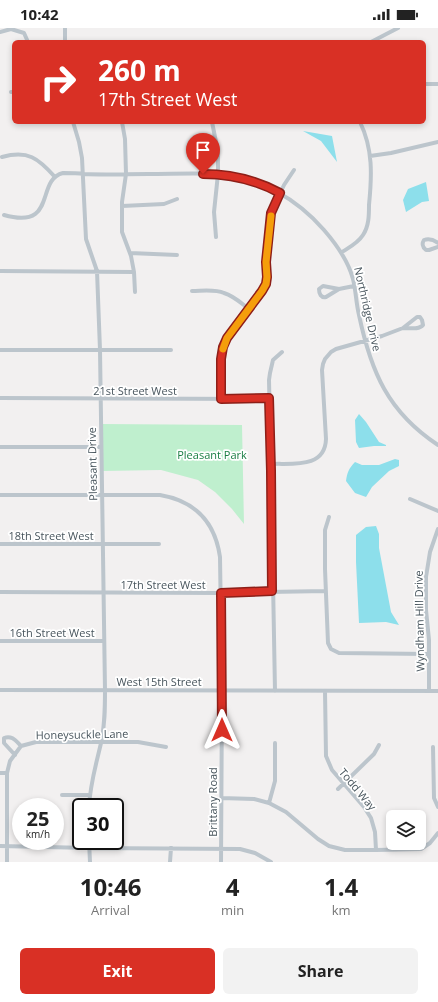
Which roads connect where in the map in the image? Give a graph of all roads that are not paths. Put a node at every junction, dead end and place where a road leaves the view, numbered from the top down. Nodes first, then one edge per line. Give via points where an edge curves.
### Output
1 (65, 28) edge
2 (398, 28) edge
3 (0, 32) edge
4 (27, 40) edge
5 (65, 40) edge
6 (376, 40) edge
7 (426, 84) edge
8 (438, 84) edge
9 (74, 124) edge
10 (122, 124) edge
11 (212, 124) edge
12 (361, 124) edge
13 (438, 142) edge
14 (370, 156) junction
15 (2, 157) dead end
16 (294, 170) dead end
17 (83, 174) junction
18 (126, 174) junction
19 (218, 174) junction
20 (55, 177) junction
21 (280, 193) junction
22 (177, 199) dead end
23 (122, 206) junction
24 (4, 215) dead end
25 (216, 237) dead end
26 (438, 243) edge
27 (438, 247) edge
28 (342, 252) junction
29 (130, 253) junction
30 (177, 255) dead end
31 (0, 271) edge
32 (97, 271) junction
33 (134, 272) junction
34 (354, 286) junction
35 (339, 289) dead end
36 (192, 291) dead end
37 (135, 292) dead end
38 (249, 309) junction
39 (403, 328) dead end
40 (365, 340) junction
41 (0, 350) edge
42 (100, 350) junction
43 (171, 350) dead end
44 (282, 352) dead end
45 (0, 398) edge
46 (269, 398) junction
47 (100, 399) junction
48 (221, 399) junction
49 (438, 445) edge
50 (0, 447) edge
51 (101, 447) junction
52 (271, 464) junction
53 (0, 495) edge
54 (102, 496) junction
55 (410, 499) dead end
56 (438, 512) edge
57 (329, 517) dead end
58 (438, 529) edge
59 (0, 544) edge
60 (103, 544) junction
61 (159, 544) dead end
62 (272, 591) junction
63 (326, 591) junction
64 (0, 592) edge
65 (104, 593) junction
66 (221, 593) junction
67 (0, 641) edge
68 (104, 641) junction
69 (429, 654) junction
70 (0, 690) edge
71 (105, 690) junction
72 (222, 690) junction
73 (274, 691) junction
74 (325, 691) junction
75 (429, 691) junction
76 (438, 691) edge
77 (101, 742) junction
78 (275, 743) dead end
79 (378, 745) dead end
80 (22, 746) junction
81 (166, 747) dead end
82 (433, 747) dead end
83 (15, 755) junction
84 (0, 773) edge
85 (8, 773) junction
86 (343, 784) junction
87 (338, 789) dead end
88 (62, 795) dead end
89 (90, 795) junction
90 (90, 798) edge
91 (221, 798) junction
92 (269, 803) junction
93 (438, 807) edge
94 (438, 833) edge
95 (0, 846) edge
96 (7, 846) junction
97 (72, 848) edge
98 (124, 848) edge
99 (170, 848) junction
100 (221, 848) junction
101 (89, 850) edge
102 (376, 850) junction
103 (7, 862) edge
104 (90, 862) edge
105 (170, 862) edge
106 (221, 862) edge
107 (271, 862) edge

1 - 5 street
2 - 6 street
3 - 4 street via 11,29 24,33
7 - 8 street
9 - 17 street, Pleasant Drive
10 - 18 street
11 - 19 street via 217,146
12 - 14 street
13 - 14 street
14 - 28 street via 371,181 367,228 359,241
15 - 20 street via 18,154 31,157 43,164
16 - 21 street
17 - 18 street, Northridge Drive
17 - 20 street, Northridge Drive via 63,173
17 - 32 street, Pleasant Drive via 86,239
18 - 19 street, Northridge Drive
18 - 23 street
19 - 21 street, Northridge Drive via 247,179
19 - 25 street via 214,212
20 - 24 street via 50,183 43,204 34,214 20,218
21 - 28 street, Northridge Drive via 314,219
21 - 38 street via 271,213 266,284
22 - 23 street via 164,204
23 - 29 street via 122,232
26 - 27 street via 431,239 424,240 423,243 426,250
28 - 34 street, Northridge Drive
29 - 30 street
29 - 33 street
31 - 32 street
32 - 33 street
32 - 42 street, Pleasant Drive
33 - 37 street
34 - 35 street
34 - 40 street, Northridge Drive
36 - 38 street via 224,292
38 - 48 street via 223,347
39 - 40 street
40 - 49 street, Northridge Drive via 376,374 398,411 413,427
40 - 52 street via 336,349 325,358 322,370 326,439 321,454 310,462
41 - 42 street
42 - 43 street
42 - 47 street, Pleasant Drive
44 - 46 street via 273,360 271,366
45 - 47 street, 21st Street West
46 - 48 street, 21st Street West
46 - 52 street
47 - 48 street, 21st Street West
47 - 51 street, Pleasant Drive
50 - 51 street
51 - 54 street, Pleasant Drive
52 - 62 street
53 - 54 street, Brittany Road
54 - 60 street, Pleasant Drive
54 - 66 street, Brittany Road via 160,495 174,498 193,508 206,520 216,537 220,557
55 - 56 street
57 - 63 street via 325,530
58 - 69 street, Wyndham Hill Drive via 427,570
59 - 60 street, 18th Street West
60 - 61 street, 18th Street West
60 - 65 street, Pleasant Drive
62 - 63 street, 17th Street West
62 - 66 street, 17th Street West
62 - 73 street
63 - 69 street via 328,642 331,649 339,653
64 - 65 street, 17th Street West
65 - 66 street, 17th Street West
65 - 68 street, Pleasant Drive
66 - 72 street, Brittany Road
67 - 68 street, 16th Street West
68 - 71 street, Pleasant Drive
69 - 75 street, Wyndham Hill Drive
70 - 71 street, West 15th Street
71 - 72 street, West 15th Street
71 - 77 street, Pleasant Drive via 105,719
72 - 73 street, West 15th Street
72 - 91 street, Brittany Road
73 - 74 street, West 15th Street
74 - 75 street, West 15th Street
74 - 86 street, Todd Way via 326,756 332,770
75 - 76 street, West 15th Street
77 - 80 street, Honeysuckle Lane via 36,742
77 - 81 street, Honeysuckle Lane via 138,742
77 - 89 street, Pleasant Drive
78 - 92 street via 275,782
79 - 86 street via 374,754
80 - 83 street, Honeysuckle Lane
80 - 83 street via 8,736 4,738 4,743
82 - 93 street via 434,798
83 - 85 street, Honeysuckle Lane via 10,761
84 - 85 street
85 - 96 street, Honeysuckle Lane
86 - 87 street
86 - 102 street, Todd Way via 371,818
88 - 89 street
89 - 90 street, Pleasant Drive
91 - 92 street via 254,799
91 - 100 street, Brittany Road
92 - 102 street via 286,812 329,846 345,850
94 - 102 street via 430,843 421,848
95 - 96 street
96 - 97 street
96 - 103 street, Honeysuckle Lane
98 - 99 street
99 - 100 street
99 - 105 street
100 - 106 street, Brittany Road
100 - 107 street via 255,853
101 - 104 street

